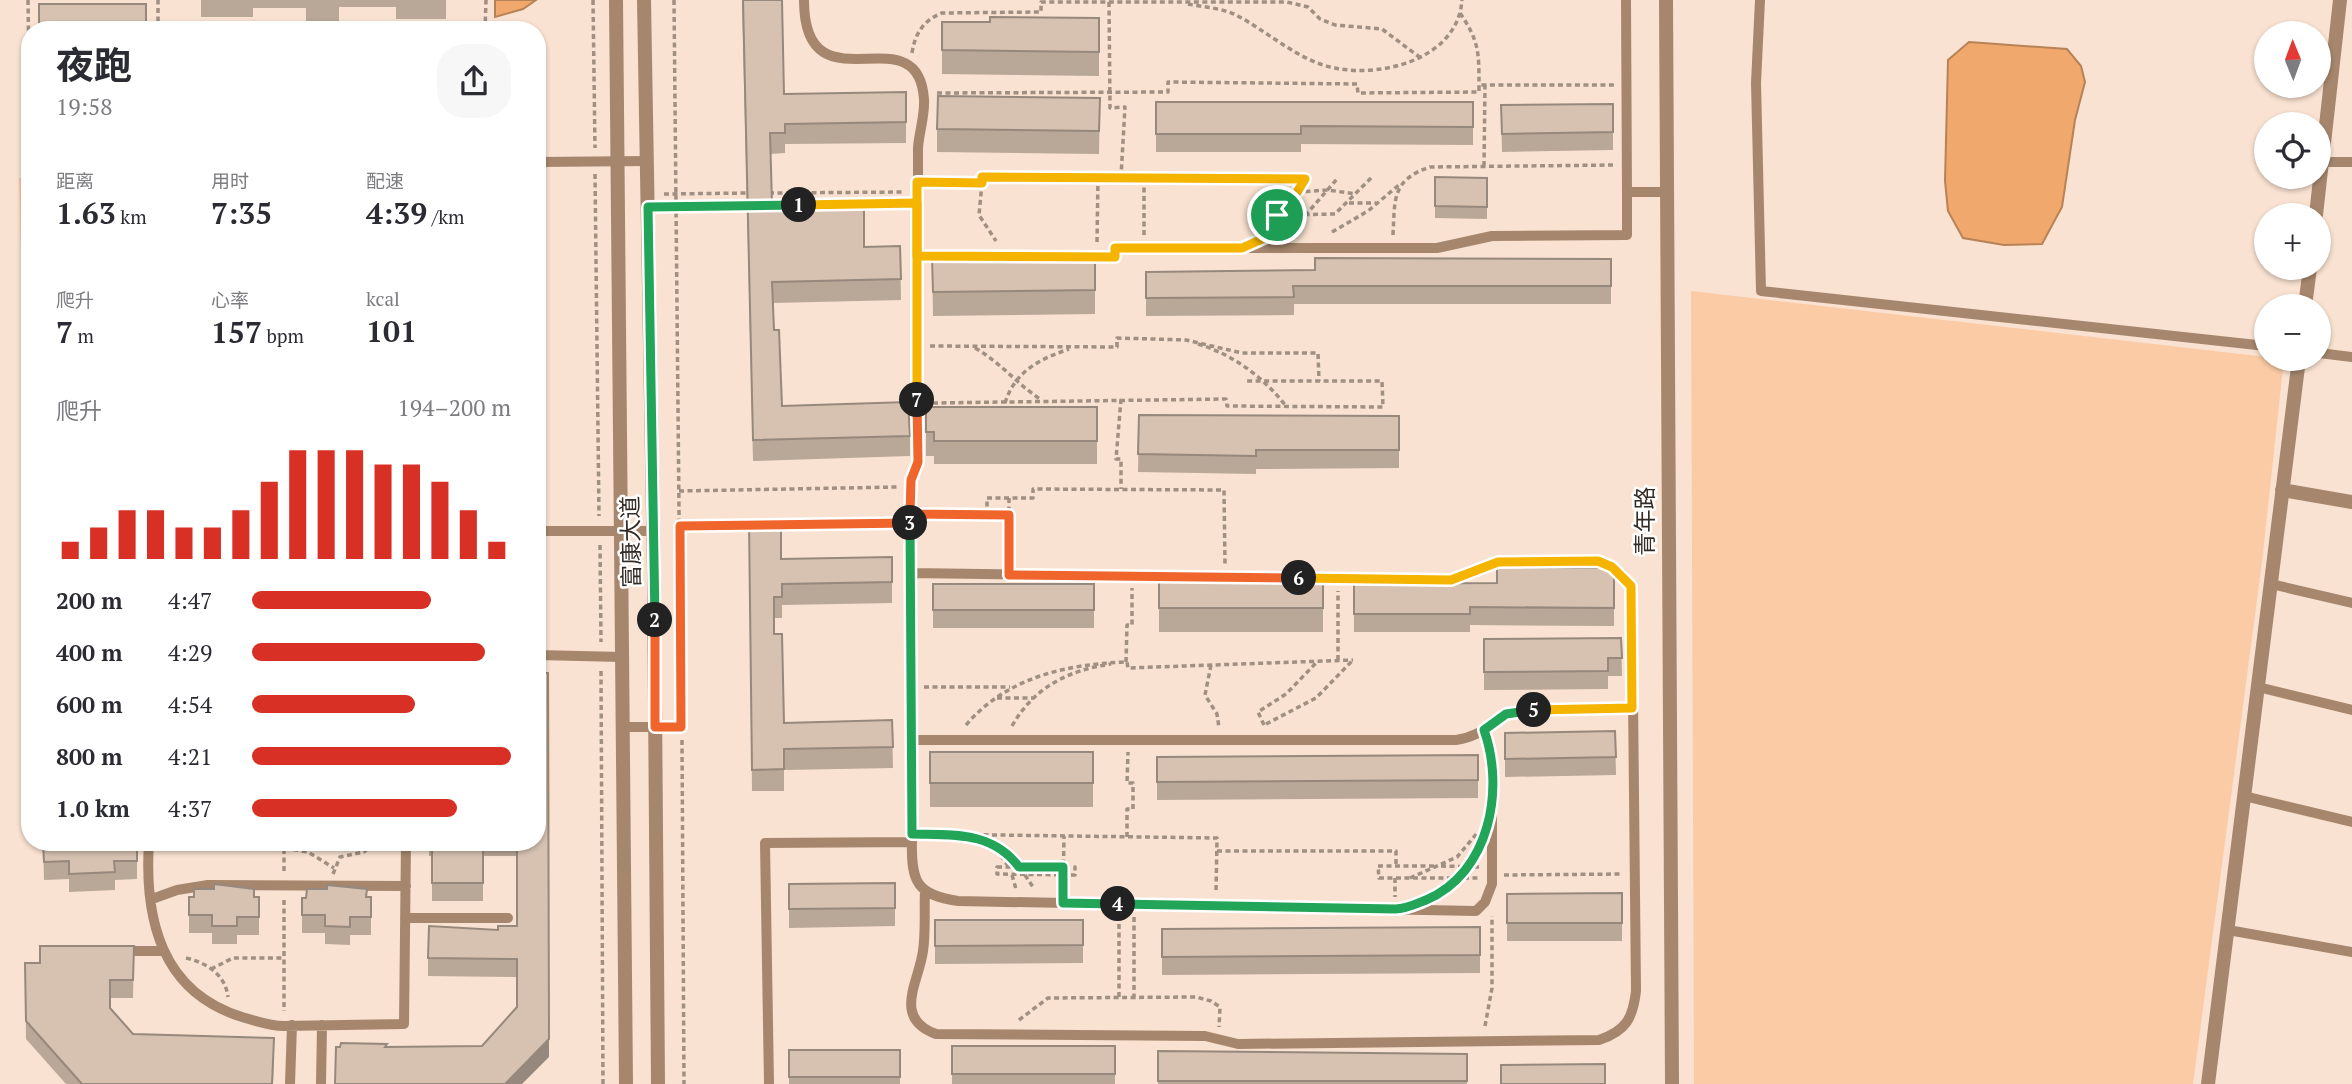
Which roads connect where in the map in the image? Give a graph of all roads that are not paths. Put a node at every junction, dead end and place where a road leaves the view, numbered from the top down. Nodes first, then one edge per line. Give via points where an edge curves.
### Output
1 (616, 0) edge
2 (644, 0) edge
3 (804, 0) edge
4 (1626, 0) edge
5 (1666, 0) edge
6 (1760, 0) edge
7 (2340, 0) edge
8 (2328, 112) edge
9 (647, 161) junction
10 (546, 162) edge
11 (618, 162) junction
12 (2331, 162) edge
13 (2352, 162) edge
14 (1628, 192) junction
15 (1666, 192) junction
16 (917, 256) junction
17 (1056, 256) edge
18 (1070, 257) edge
19 (2254, 345) edge
20 (2331, 354) edge
21 (2352, 357) edge
22 (2297, 371) edge
23 (2282, 490) junction
24 (2352, 502) edge
25 (546, 531) edge
26 (621, 531) junction
27 (653, 531) junction
28 (911, 573) junction
29 (2271, 584) junction
30 (2352, 603) edge
31 (546, 655) edge
32 (622, 656) junction
33 (2258, 687) junction
34 (1632, 708) junction
35 (2352, 710) edge
36 (622, 727) junction
37 (655, 727) junction
38 (681, 727) road end
39 (1484, 730) junction
40 (911, 740) junction
41 (2244, 796) junction
42 (2352, 822) edge
43 (912, 838) junction
44 (149, 851) edge
45 (406, 851) edge
46 (406, 886) junction
47 (925, 891) junction
48 (152, 899) junction
49 (405, 918) junction
50 (508, 918) dead end
51 (2228, 930) junction
52 (114, 951) edge
53 (2352, 952) edge
54 (165, 954) junction
55 (322, 1025) junction
56 (288, 1026) junction
57 (290, 1084) edge
58 (321, 1084) edge
59 (626, 1084) edge
60 (658, 1084) edge
61 (769, 1084) edge
62 (1672, 1084) edge
63 (2208, 1084) edge

1 - 11 street, 富康大道
2 - 9 street, 富康大道
3 - 16 lane via 807,33 821,53 836,58 894,58 910,68 923,93
4 - 14 lane
5 - 15 street, 青年路
6 - 19 lane via 1756,83 1761,291
7 - 8 street
9 - 11 lane
9 - 27 street, 富康大道
10 - 11 lane
11 - 26 street, 富康大道
12 - 13 lane
14 - 15 lane
14 - 18 lane via 1627,235 1492,236 1437,248 1115,248 1115,257
15 - 62 street, 青年路
16 - 17 lane
16 - 28 lane via 918,462 910,486
20 - 21 lane
22 - 23 street
23 - 24 street
23 - 29 street
25 - 26 lane
26 - 27 lane
26 - 32 street, 富康大道
27 - 37 street, 富康大道
28 - 34 lane via 1451,580 1498,562 1598,561 1612,567 1631,586
28 - 40 lane
29 - 30 lane
29 - 33 street
31 - 32 lane
32 - 36 street, 富康大道
33 - 35 lane
33 - 41 street
34 - 39 lane via 1520,710
34 - 47 lane via 1636,991 1627,1025 1599,1040 1238,1044 1213,1038 936,1034 915,1021 911,998 923,952
36 - 37 lane
36 - 59 street, 富康大道
37 - 38 lane
37 - 60 street, 富康大道
39 - 40 lane via 1475,737 1456,740 1219,735 1128,740
39 - 47 lane via 1492,754 1492,876 1485,902 1476,911 958,901
40 - 43 lane
41 - 42 lane
41 - 51 street
43 - 47 lane via 912,868
43 - 61 lane via 765,843
44 - 48 lane
45 - 46 lane
46 - 48 lane via 208,885
46 - 49 lane
48 - 54 lane via 154,925
49 - 50 lane
49 - 55 lane via 404,1024
51 - 53 lane
51 - 63 street
52 - 54 lane
54 - 56 lane via 189,989 218,1009 271,1026
55 - 56 lane
55 - 58 lane
56 - 57 lane

